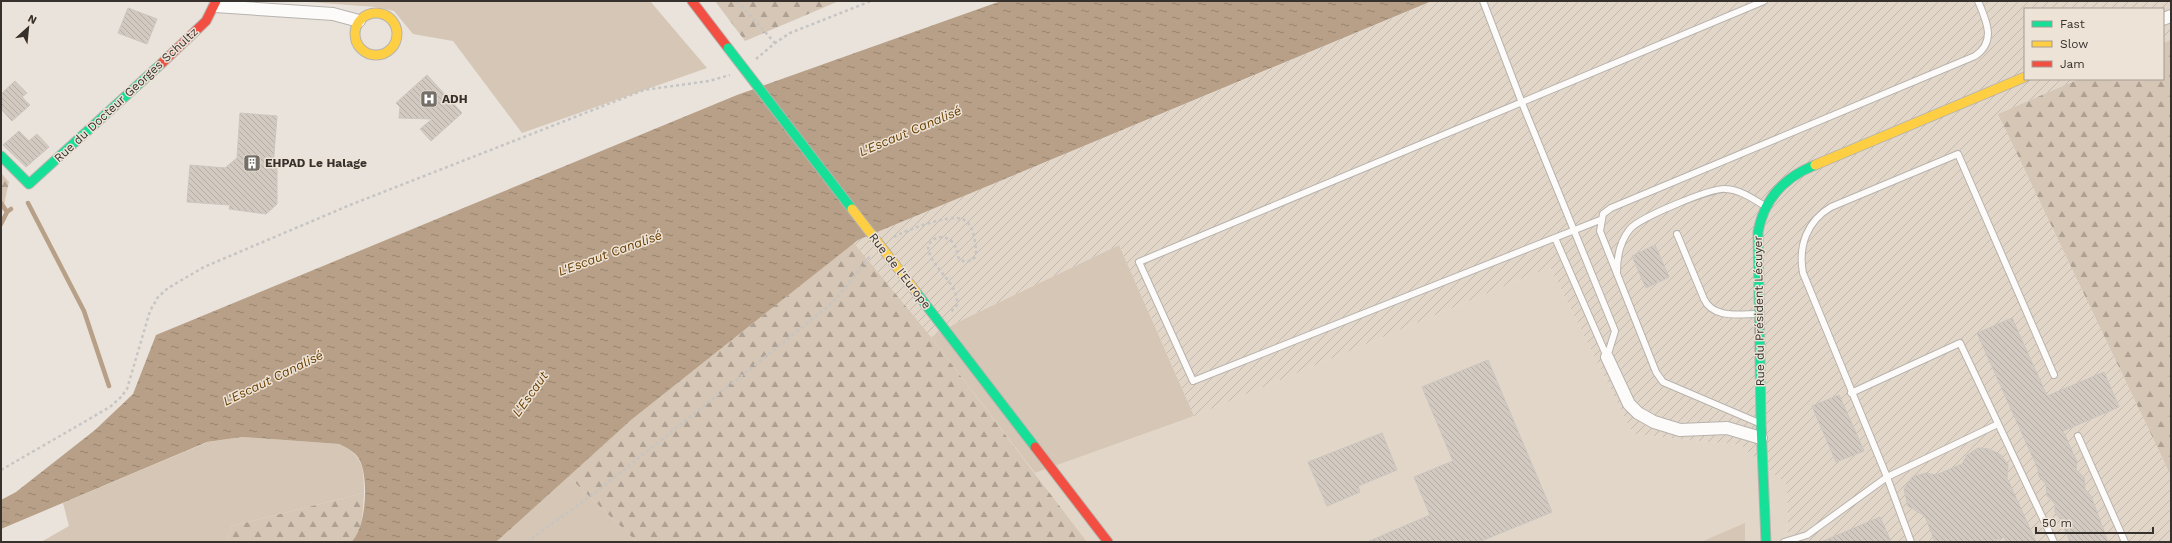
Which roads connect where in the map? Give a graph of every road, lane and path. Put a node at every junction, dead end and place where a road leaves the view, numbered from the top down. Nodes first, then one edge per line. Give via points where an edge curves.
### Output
1 (692, 1) edge
2 (737, 1) edge
3 (871, 1) edge
4 (1483, 1) edge
5 (1764, 1) edge
6 (1978, 1) edge
7 (216, 4) edge
8 (360, 21) junction
9 (775, 43) junction
10 (750, 64) dead end
11 (734, 73) dead end
12 (2024, 77) edge
13 (1522, 103) junction
14 (1, 156) edge
15 (1766, 207) junction
16 (1600, 220) junction
17 (1574, 231) junction
18 (1677, 234) dead end
19 (893, 238) dead end
20 (1555, 238) junction
21 (873, 254) dead end
22 (1617, 276) junction
23 (1759, 314) junction
24 (946, 316) dead end
25 (1607, 357) junction
26 (2054, 375) dead end
27 (1851, 393) junction
28 (1761, 424) junction
29 (1998, 424) junction
30 (2078, 436) dead end
31 (1761, 438) junction
32 (1, 470) edge
33 (1887, 477) junction
34 (527, 542) edge
35 (1108, 542) edge
36 (1766, 542) edge
37 (1784, 542) edge
38 (1911, 542) edge
39 (2054, 542) edge
40 (2125, 542) edge

1 - 35 street, Rue de l'Europe, bridge
2 - 9 path
3 - 9 path via 799,29
4 - 13 lane
5 - 13 lane
6 - 16 lane via 1987,24 1988,37 1984,48 1975,56 1611,208
7 - 8 street via 333,14
7 - 14 street, Rue du Docteur Georges Schultz via 206,21 29,184
8 - 8 street via 356,27 355,38 362,49 378,55 393,46 397,30 390,18 374,13
9 - 10 path
11 - 32 path via 709,82 644,90 350,205 204,267 168,288 158,297 150,311 127,389 121,397 110,407
12 - 15 street, Rue du Président Lécuyer via 1805,169 1783,183
13 - 17 lane
13 - 20 lane via 1139,262 1194,381
15 - 22 lane via 1738,191 1718,189 1642,220 1630,229 1624,238 1618,255
15 - 23 street, Rue du Président Lécuyer via 1758,232
16 - 17 lane
16 - 22 lane via 1600,230
17 - 20 lane
17 - 25 lane via 1615,331
18 - 23 lane via 1709,308 1726,314
19 - 24 path via 914,227 954,218 963,219 969,224 976,253 969,262 959,259 953,242 946,238 936,238 928,246 931,256 958,300 955,309
20 - 25 lane
21 - 34 path via 825,309 596,492
22 - 28 lane via 1656,372 1663,382
23 - 28 street, Rue du Président Lécuyer
25 - 31 street via 1629,404 1638,413 1654,422 1680,430 1727,428
26 - 27 lane via 1958,154 1832,207 1817,218 1807,232 1801,256 1803,273
27 - 29 lane via 1960,343
27 - 33 lane
28 - 31 street, Rue du Président Lécuyer
29 - 33 lane
29 - 39 lane
30 - 40 lane
31 - 36 street, Rue du Président Lécuyer
33 - 37 lane via 1807,535
33 - 38 lane

